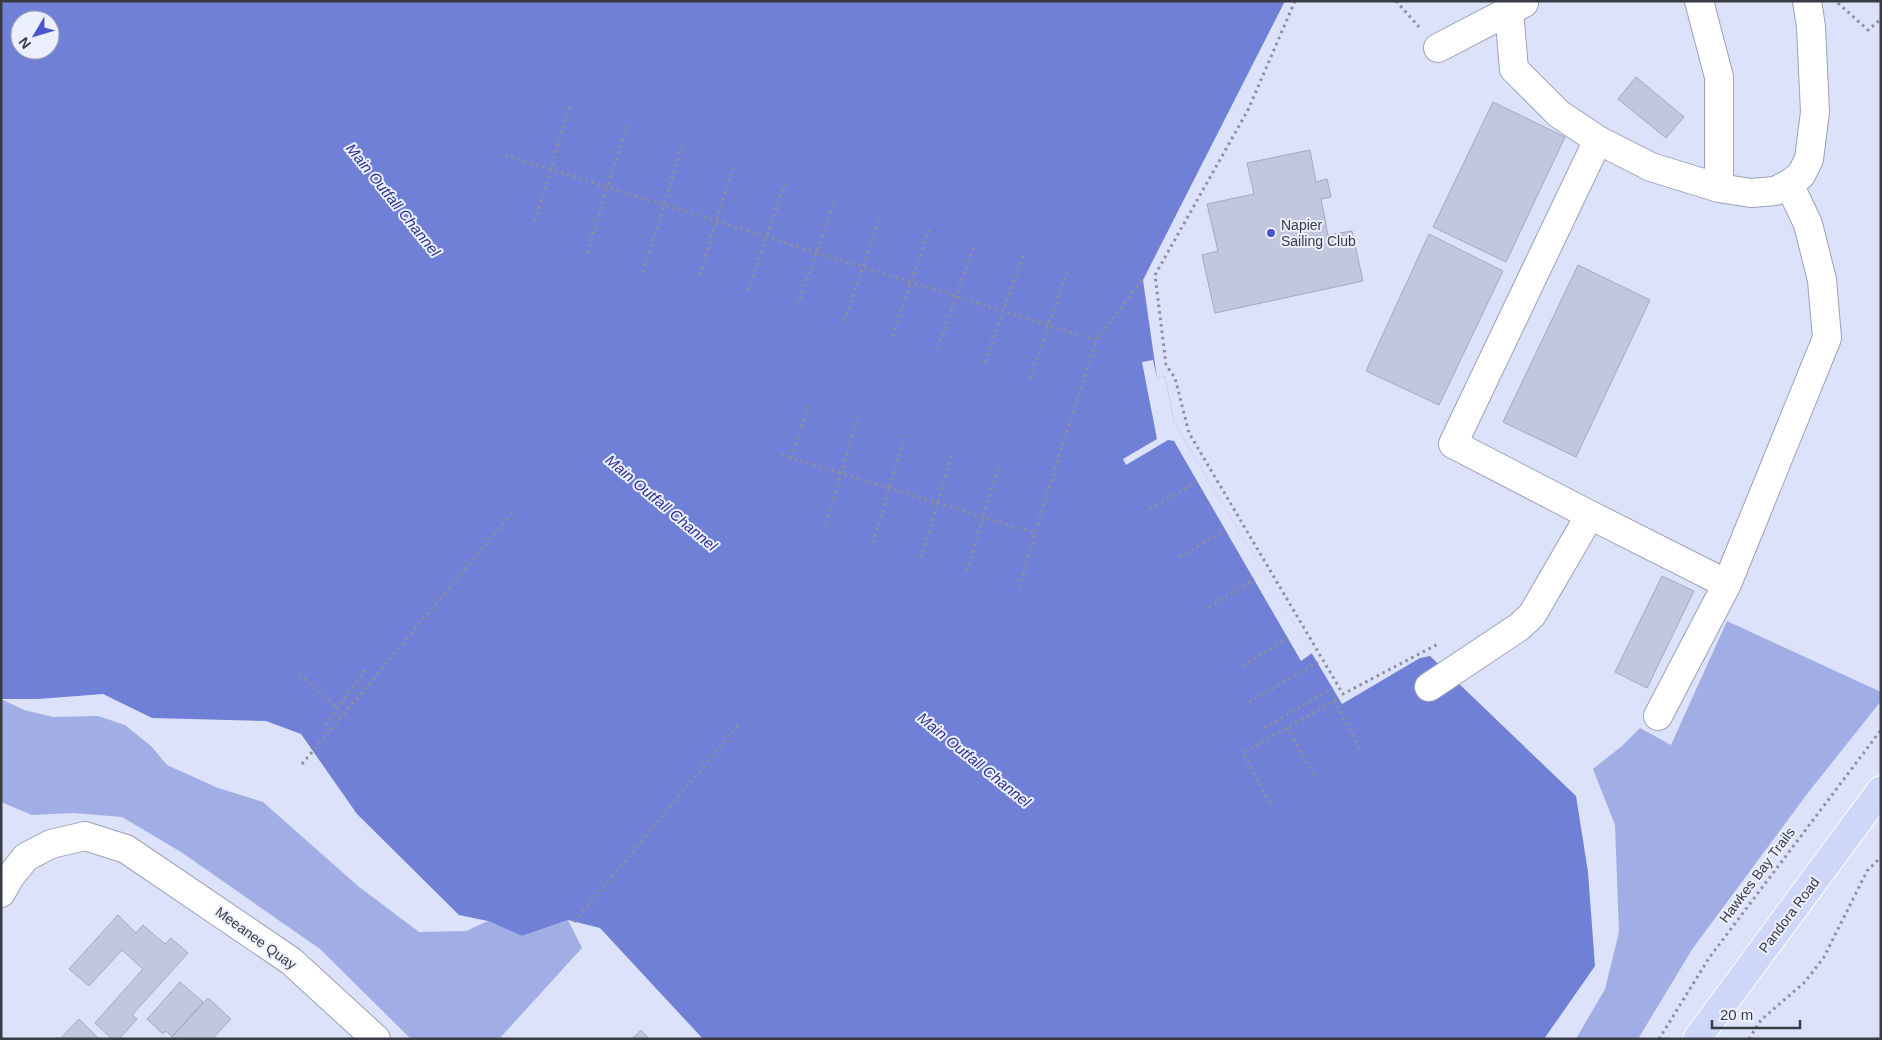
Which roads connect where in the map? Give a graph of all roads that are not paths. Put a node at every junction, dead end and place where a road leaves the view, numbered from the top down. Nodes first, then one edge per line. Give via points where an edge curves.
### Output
1 (1699, 1) edge
2 (1807, 1) edge
3 (1516, 4) edge
4 (1438, 48) road end
5 (1598, 140) junction
6 (1789, 184) junction
7 (1719, 188) junction
8 (1590, 515) junction
9 (1726, 584) junction
10 (1429, 688) dead end
11 (1658, 716) dead end
12 (1881, 790) edge
13 (1, 893) edge
14 (376, 1039) edge
15 (1697, 1039) edge

1 - 7 street via 1719,77
2 - 6 street via 1815,112 1809,159 1801,175
3 - 4 street
3 - 5 street via 1514,68 1559,114
5 - 7 street via 1651,167
5 - 8 street via 1453,444
6 - 7 street via 1775,191 1751,193
6 - 9 street via 1808,224 1822,280 1827,338
8 - 9 street
8 - 10 street via 1532,614 1519,627
9 - 11 street
12 - 15 main road, Pandora Road
13 - 14 street, Meeanee Quay via 26,858 51,844 85,836 126,849 291,962

